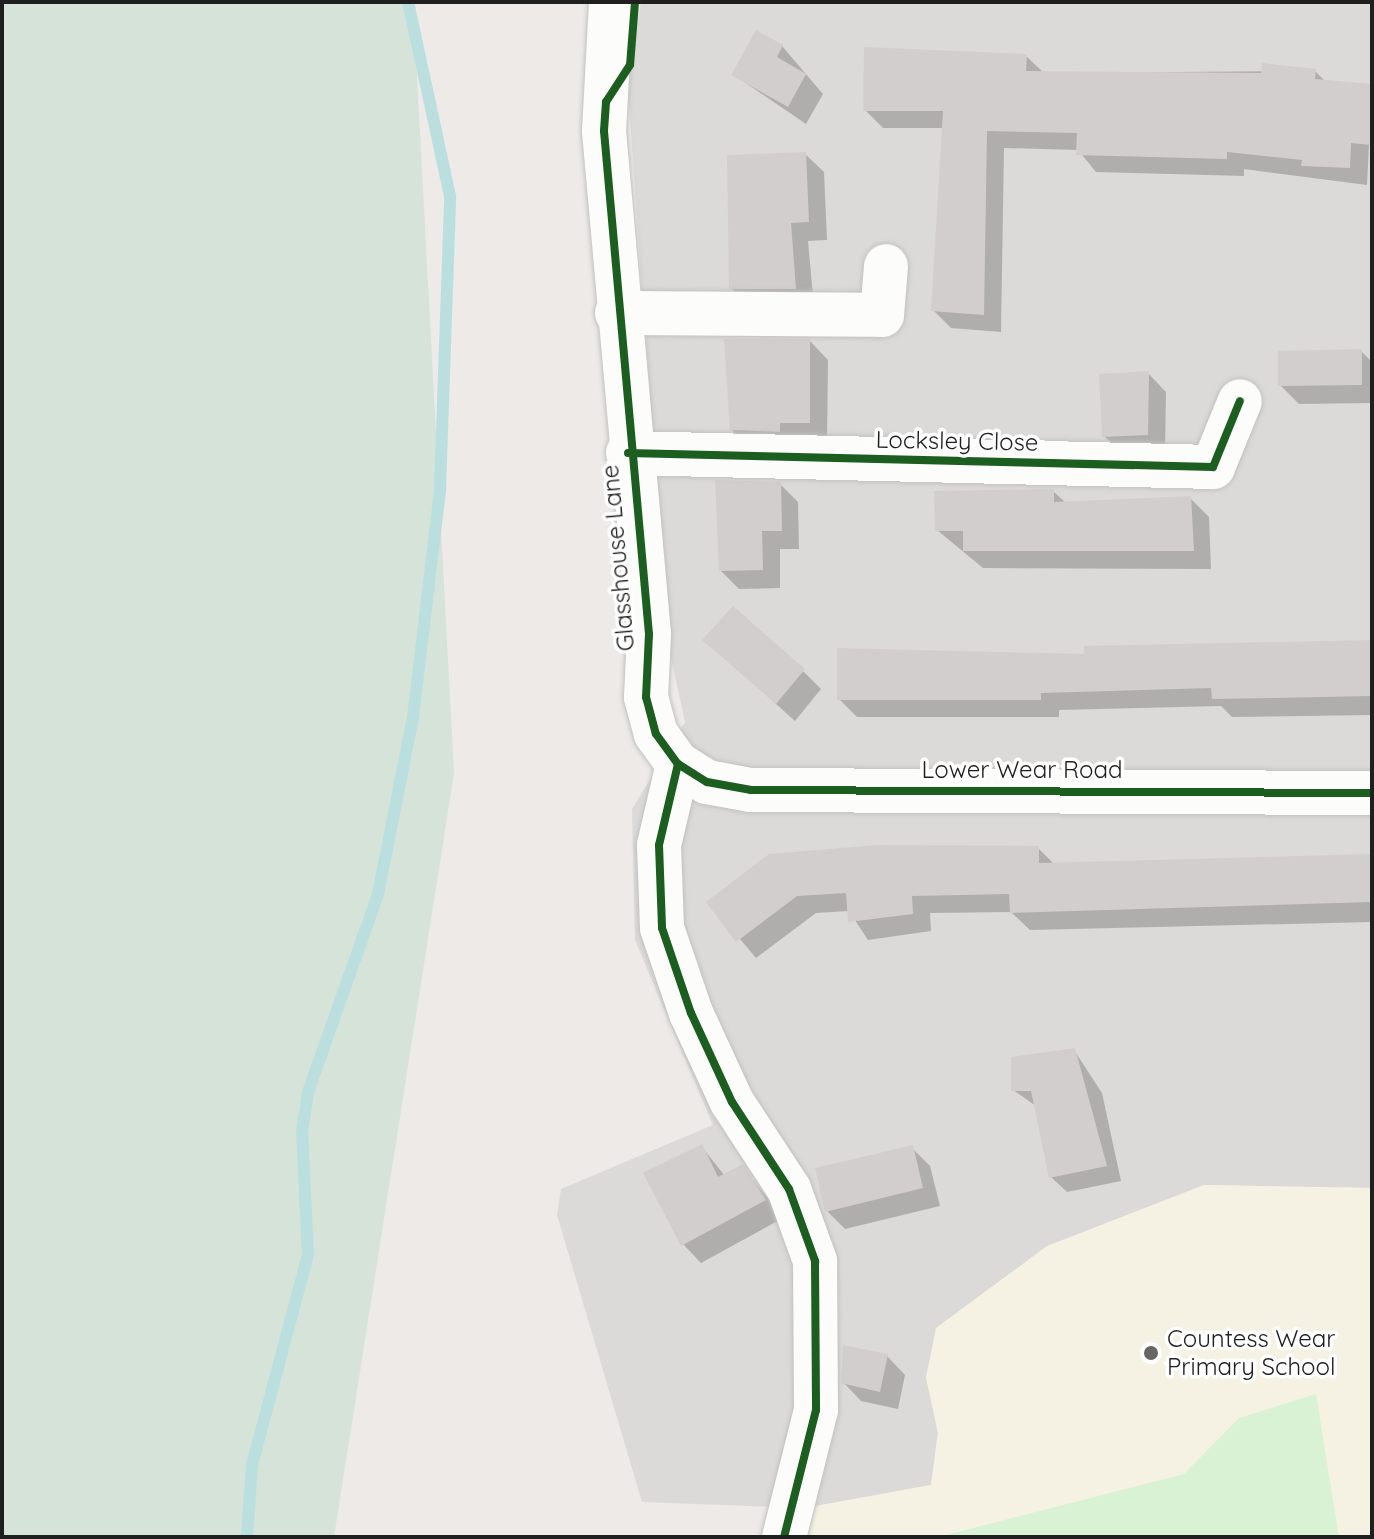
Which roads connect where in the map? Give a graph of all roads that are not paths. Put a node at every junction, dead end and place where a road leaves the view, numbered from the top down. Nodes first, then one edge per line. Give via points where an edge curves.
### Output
1 (611, 2) edge
2 (886, 266) dead end
3 (617, 313) junction
4 (1240, 401) dead end
5 (628, 453) junction
6 (678, 764) junction
7 (1372, 793) edge
8 (784, 1537) edge

1 - 3 street, Glasshouse Lane via 604,131
2 - 3 street via 882,315
3 - 5 street, Glasshouse Lane
4 - 5 street, Locksley Close via 1211,484
5 - 6 street, Glasshouse Lane via 649,634 646,697 656,734
6 - 7 street, Lower Wear Road via 707,782 751,790
6 - 8 street via 659,845 662,928 697,1026 732,1102 789,1189 815,1261 816,1410

